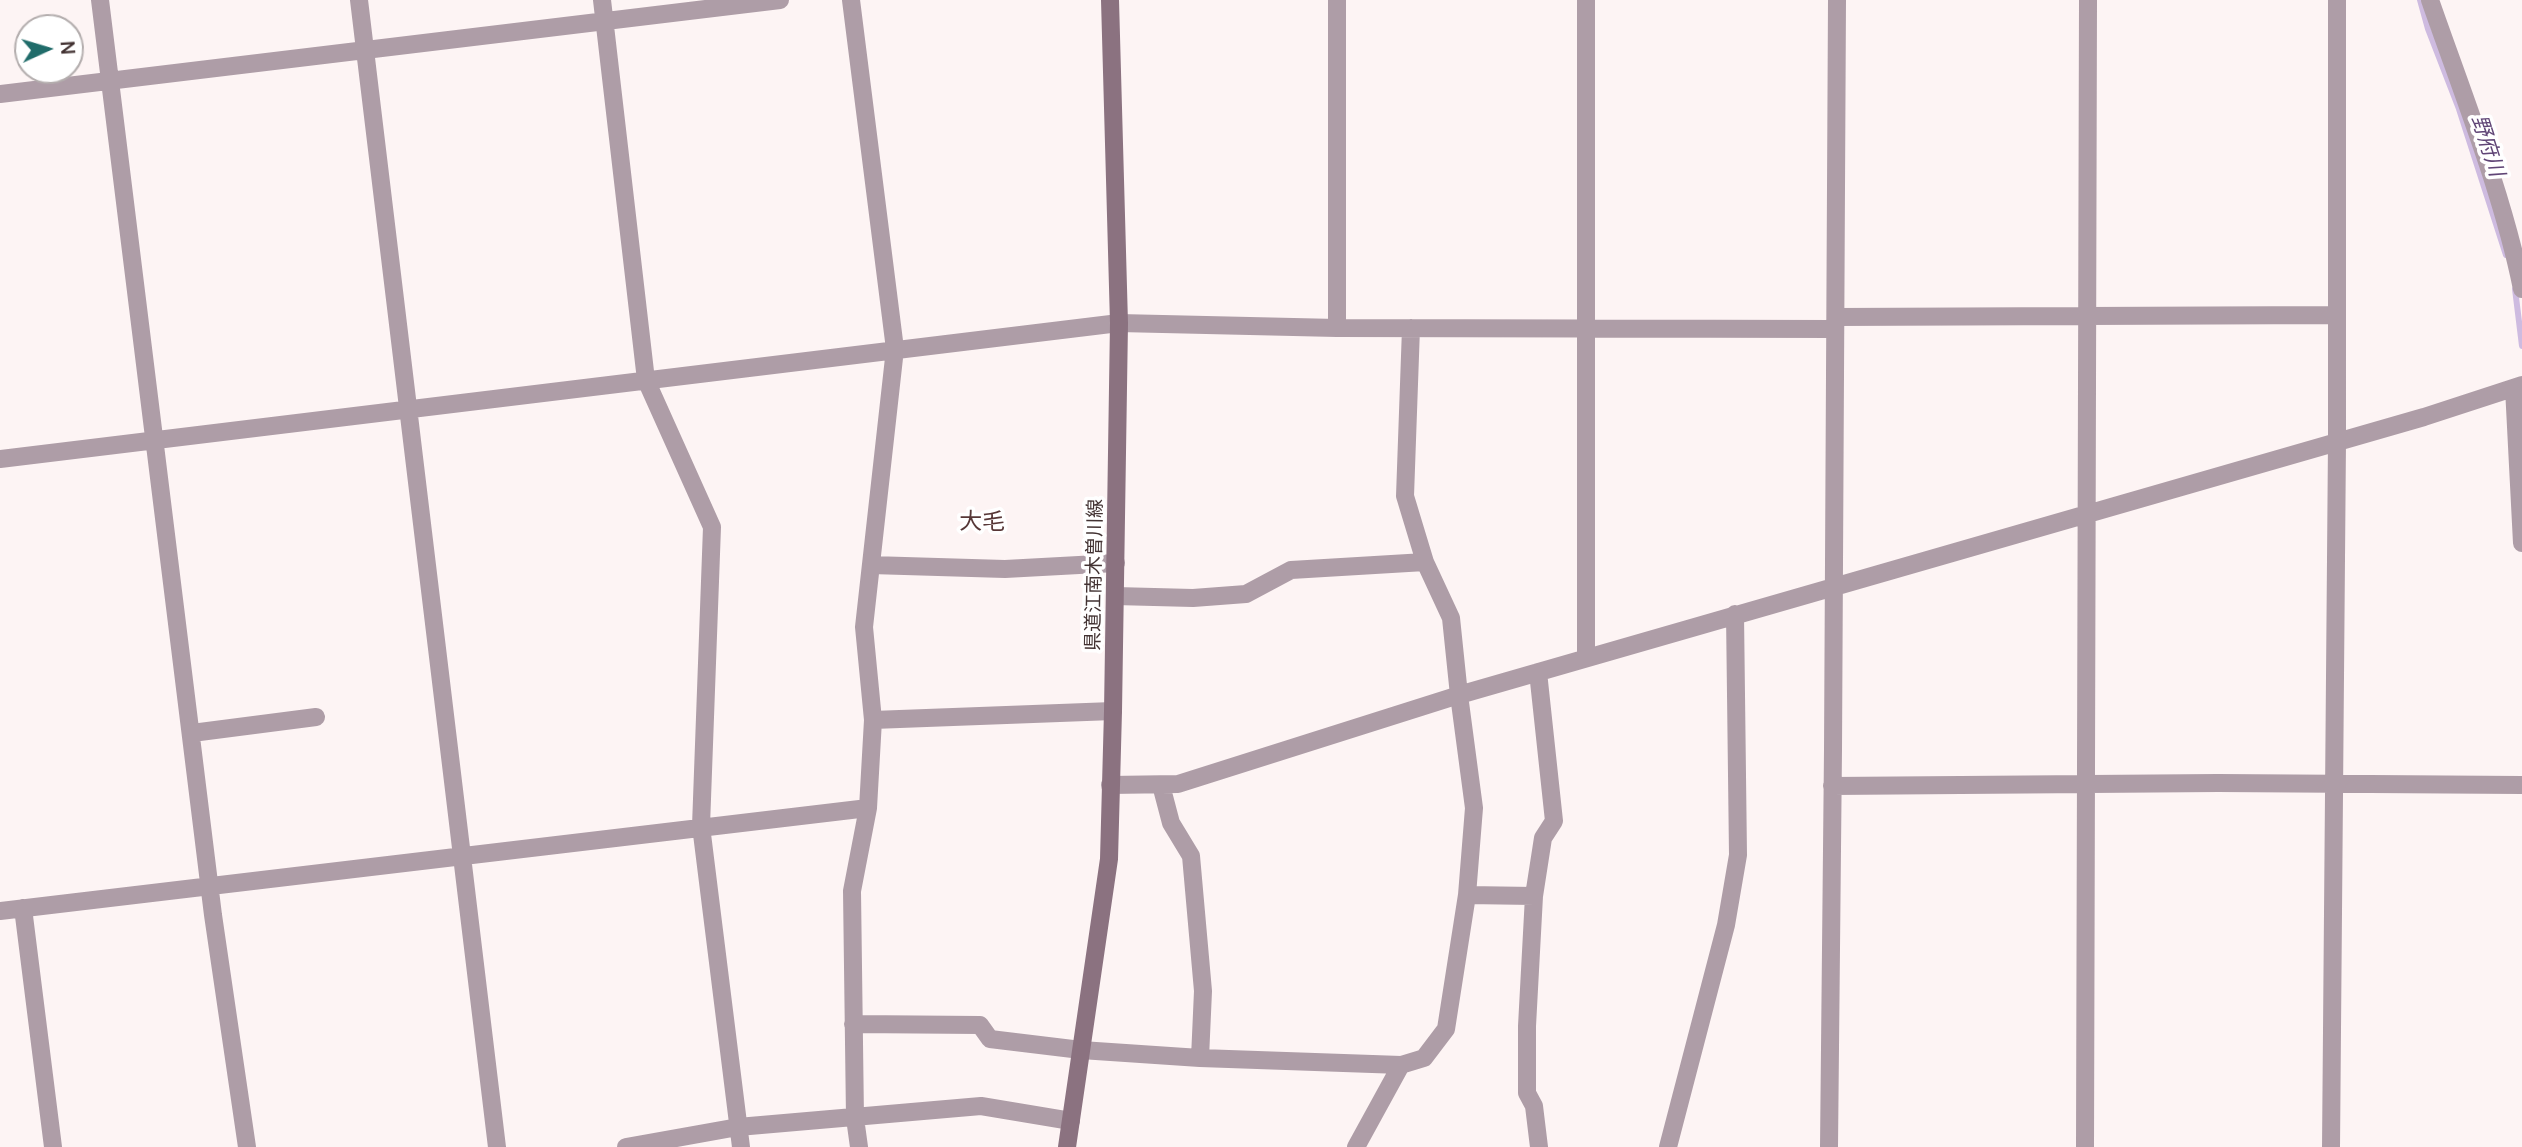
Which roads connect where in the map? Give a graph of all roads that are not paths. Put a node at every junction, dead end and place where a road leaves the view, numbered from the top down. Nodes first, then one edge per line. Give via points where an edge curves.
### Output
1 (100, 0) edge
2 (359, 0) edge
3 (602, 0) edge
4 (780, 0) edge
5 (851, 0) edge
6 (1110, 0) edge
7 (1338, 0) edge
8 (1586, 0) edge
9 (1838, 0) edge
10 (2088, 0) edge
11 (2337, 0) edge
12 (2430, 0) edge
13 (604, 21) junction
14 (365, 50) junction
15 (109, 81) junction
16 (0, 94) edge
17 (2522, 289) edge
18 (2086, 315) junction
19 (2336, 315) junction
20 (1119, 323) junction
21 (1835, 323) junction
22 (1585, 327) junction
23 (1337, 328) junction
24 (1411, 328) junction
25 (895, 349) junction
26 (646, 380) junction
27 (2518, 387) edge
28 (408, 410) junction
29 (155, 441) junction
30 (2337, 441) junction
31 (0, 459) edge
32 (2085, 515) junction
33 (2522, 543) edge
34 (1424, 562) junction
35 (1116, 563) junction
36 (871, 565) junction
37 (1833, 587) junction
38 (1115, 596) junction
39 (1735, 614) junction
40 (1586, 658) junction
41 (1538, 672) junction
42 (1459, 695) junction
43 (1113, 711) junction
44 (316, 717) dead end
45 (873, 720) junction
46 (192, 733) junction
47 (2085, 784) junction
48 (2334, 784) junction
49 (1110, 785) junction
50 (1161, 785) junction
51 (2522, 785) edge
52 (1832, 786) junction
53 (868, 808) junction
54 (701, 826) junction
55 (463, 857) junction
56 (209, 884) junction
57 (1467, 895) junction
58 (1534, 896) junction
59 (23, 908) junction
60 (0, 911) edge
61 (853, 1024) junction
62 (1082, 1050) junction
63 (1200, 1058) junction
64 (1401, 1065) junction
65 (855, 1118) junction
66 (1071, 1121) junction
67 (738, 1127) junction
68 (53, 1147) edge
69 (247, 1147) edge
70 (497, 1147) edge
71 (626, 1147) edge
72 (741, 1147) edge
73 (859, 1147) edge
74 (1067, 1147) edge
75 (1356, 1147) edge
76 (1539, 1147) edge
77 (1668, 1147) edge
78 (1829, 1147) edge
79 (2085, 1147) edge
80 (2331, 1147) edge

1 - 15 street
2 - 14 street
3 - 13 street
4 - 13 street
5 - 25 street
6 - 20 main road, 県道江南木曽川線
7 - 23 street
8 - 22 street
9 - 21 street
10 - 18 street
11 - 19 street
12 - 17 street via 2495,190
13 - 14 street
13 - 26 street
14 - 15 street
14 - 28 street
15 - 16 street
15 - 29 street
18 - 19 street
18 - 21 street
18 - 32 street
19 - 30 street
20 - 23 street
20 - 25 street
20 - 35 main road, 県道江南木曽川線
21 - 22 street
21 - 37 street
22 - 24 street
22 - 40 street
23 - 24 street
24 - 34 street via 1405,496
25 - 26 street
25 - 36 street
26 - 28 street
26 - 54 street via 712,527
27 - 30 street
27 - 33 street
28 - 29 street
28 - 55 street
29 - 31 street
29 - 46 street
30 - 32 street
30 - 48 street
32 - 37 street
32 - 47 street
34 - 38 street via 1291,570 1246,594
34 - 42 street via 1451,618
35 - 36 street via 1005,569
35 - 38 main road, 県道江南木曽川線
36 - 45 street via 864,627
37 - 39 street
37 - 52 street
38 - 43 main road, 県道江南木曽川線
39 - 40 street
39 - 77 street via 1738,855 1726,925
40 - 41 street
41 - 42 street
41 - 58 street via 1554,821 1543,838
42 - 50 street via 1178,784
42 - 57 street via 1474,808
43 - 45 street
43 - 49 main road, 県道江南木曽川線
44 - 46 street
45 - 53 street
46 - 56 street
47 - 48 street
47 - 52 street
47 - 79 street
48 - 51 street
48 - 80 street
49 - 50 street
49 - 62 main road, 県道江南木曽川線 via 1108,859
50 - 63 street via 1171,823 1191,856 1203,991
52 - 78 street
53 - 54 street
53 - 61 street via 852,891
54 - 55 street
54 - 67 street
55 - 56 street
55 - 70 street
56 - 59 street
56 - 69 street
57 - 58 street
57 - 64 street via 1446,1029 1424,1058
58 - 76 street via 1527,1093 1534,1106
59 - 60 street
59 - 68 street
61 - 62 street via 980,1026 990,1039
61 - 65 street
62 - 63 street
62 - 66 main road, 県道江南木曽川線
63 - 64 street
64 - 75 street
65 - 66 street via 981,1107
65 - 67 street
65 - 73 street
66 - 74 main road, 県道江南木曽川線
67 - 71 street
67 - 72 street

